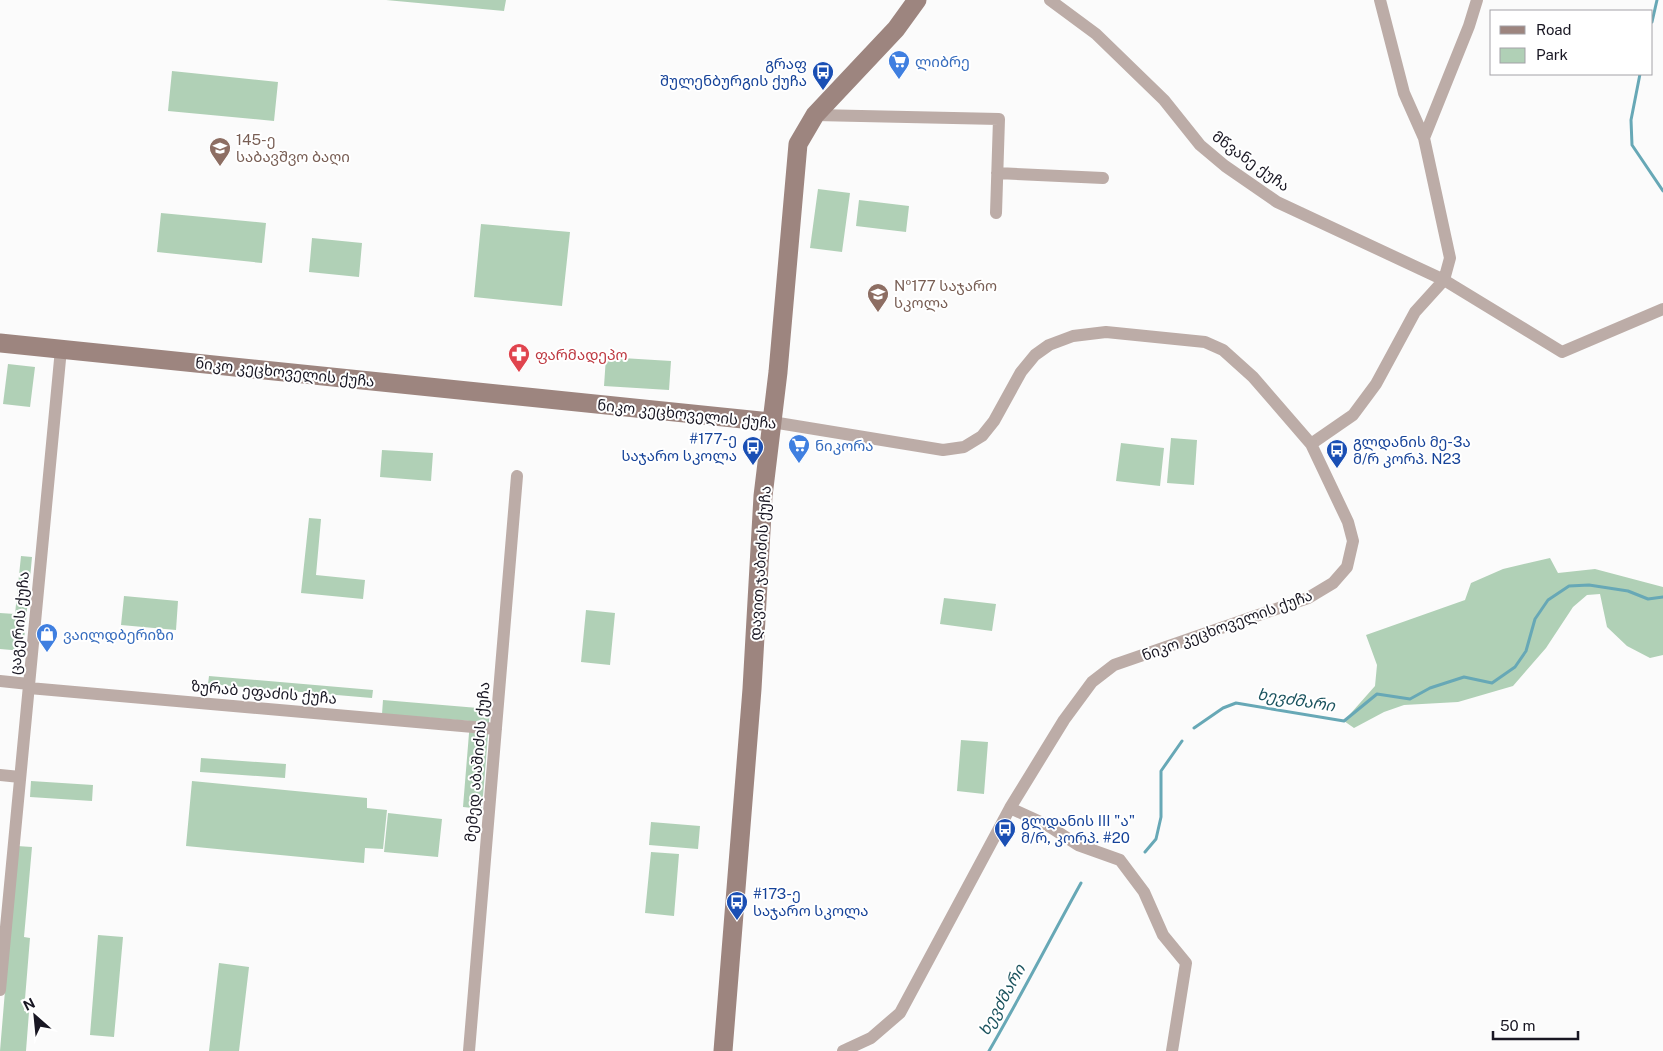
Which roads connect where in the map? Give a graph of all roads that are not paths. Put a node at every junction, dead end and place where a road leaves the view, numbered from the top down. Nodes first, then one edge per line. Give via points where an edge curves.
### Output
1 (917, 0) edge
2 (1050, 0) edge
3 (1380, 0) edge
4 (1477, 0) edge
5 (815, 115) junction
6 (1424, 138) junction
7 (997, 173) junction
8 (1103, 178) dead end
9 (996, 213) dead end
10 (1444, 280) junction
11 (1663, 309) edge
12 (0, 343) edge
13 (61, 349) junction
14 (772, 422) junction
15 (1311, 444) junction
16 (517, 476) dead end
17 (0, 681) edge
18 (29, 686) junction
19 (496, 729) junction
20 (0, 775) edge
21 (20, 777) junction
22 (1010, 808) junction
23 (0, 990) edge
24 (469, 1051) edge
25 (723, 1051) edge
26 (843, 1051) edge
27 (1172, 1051) edge

1 - 5 street, დავით ჯაბიძის ქუჩა via 896,30
2 - 10 street, მწვანე ქუჩა via 1090,28 1164,100 1200,145 1225,166 1277,202
3 - 6 street via 1404,94
4 - 6 street
5 - 7 street via 998,118
5 - 14 street, დავით ჯაბიძის ქუჩა via 798,144
6 - 10 street via 1450,258
7 - 8 street
7 - 9 street
10 - 11 street, მწვანე ქუჩა via 1562,352
10 - 15 street via 1415,312 1376,384 1352,415
12 - 13 street, ნიკო კეცხოველის ქუჩა
13 - 14 street, ნიკო კეცხოველის ქუჩა
13 - 18 street, ცაგერის ქუჩა
14 - 15 street, ნიკო კეცხოველის ქუჩა via 943,450 964,447 982,436 994,422 1021,372 1035,354 1073,336 1106,332 1205,342 1222,350 1254,377
14 - 25 street, დავით ჯაბიძის ქუჩა via 763,496 752,689
15 - 22 street, ნიკო კეცხოველის ქუჩა via 1348,522 1353,541 1347,567 1333,583 1308,598 1114,665 1092,682 1064,720
16 - 19 street, მემედ აბაშიძის ქუჩა
17 - 18 street, ზურაბ ეფაძის ქუჩა
18 - 19 street, ზურაბ ეფაძის ქუჩა
18 - 21 street, ცაგერის ქუჩა
19 - 24 street, მემედ აბაშიძის ქუჩა
20 - 21 street
21 - 23 street, ცაგერის ქუჩა
22 - 26 street, ნიკო კეცხოველის ქუჩა via 900,1014 871,1038
22 - 27 street via 1047,825 1078,845 1120,860 1144,892 1164,935 1186,962

